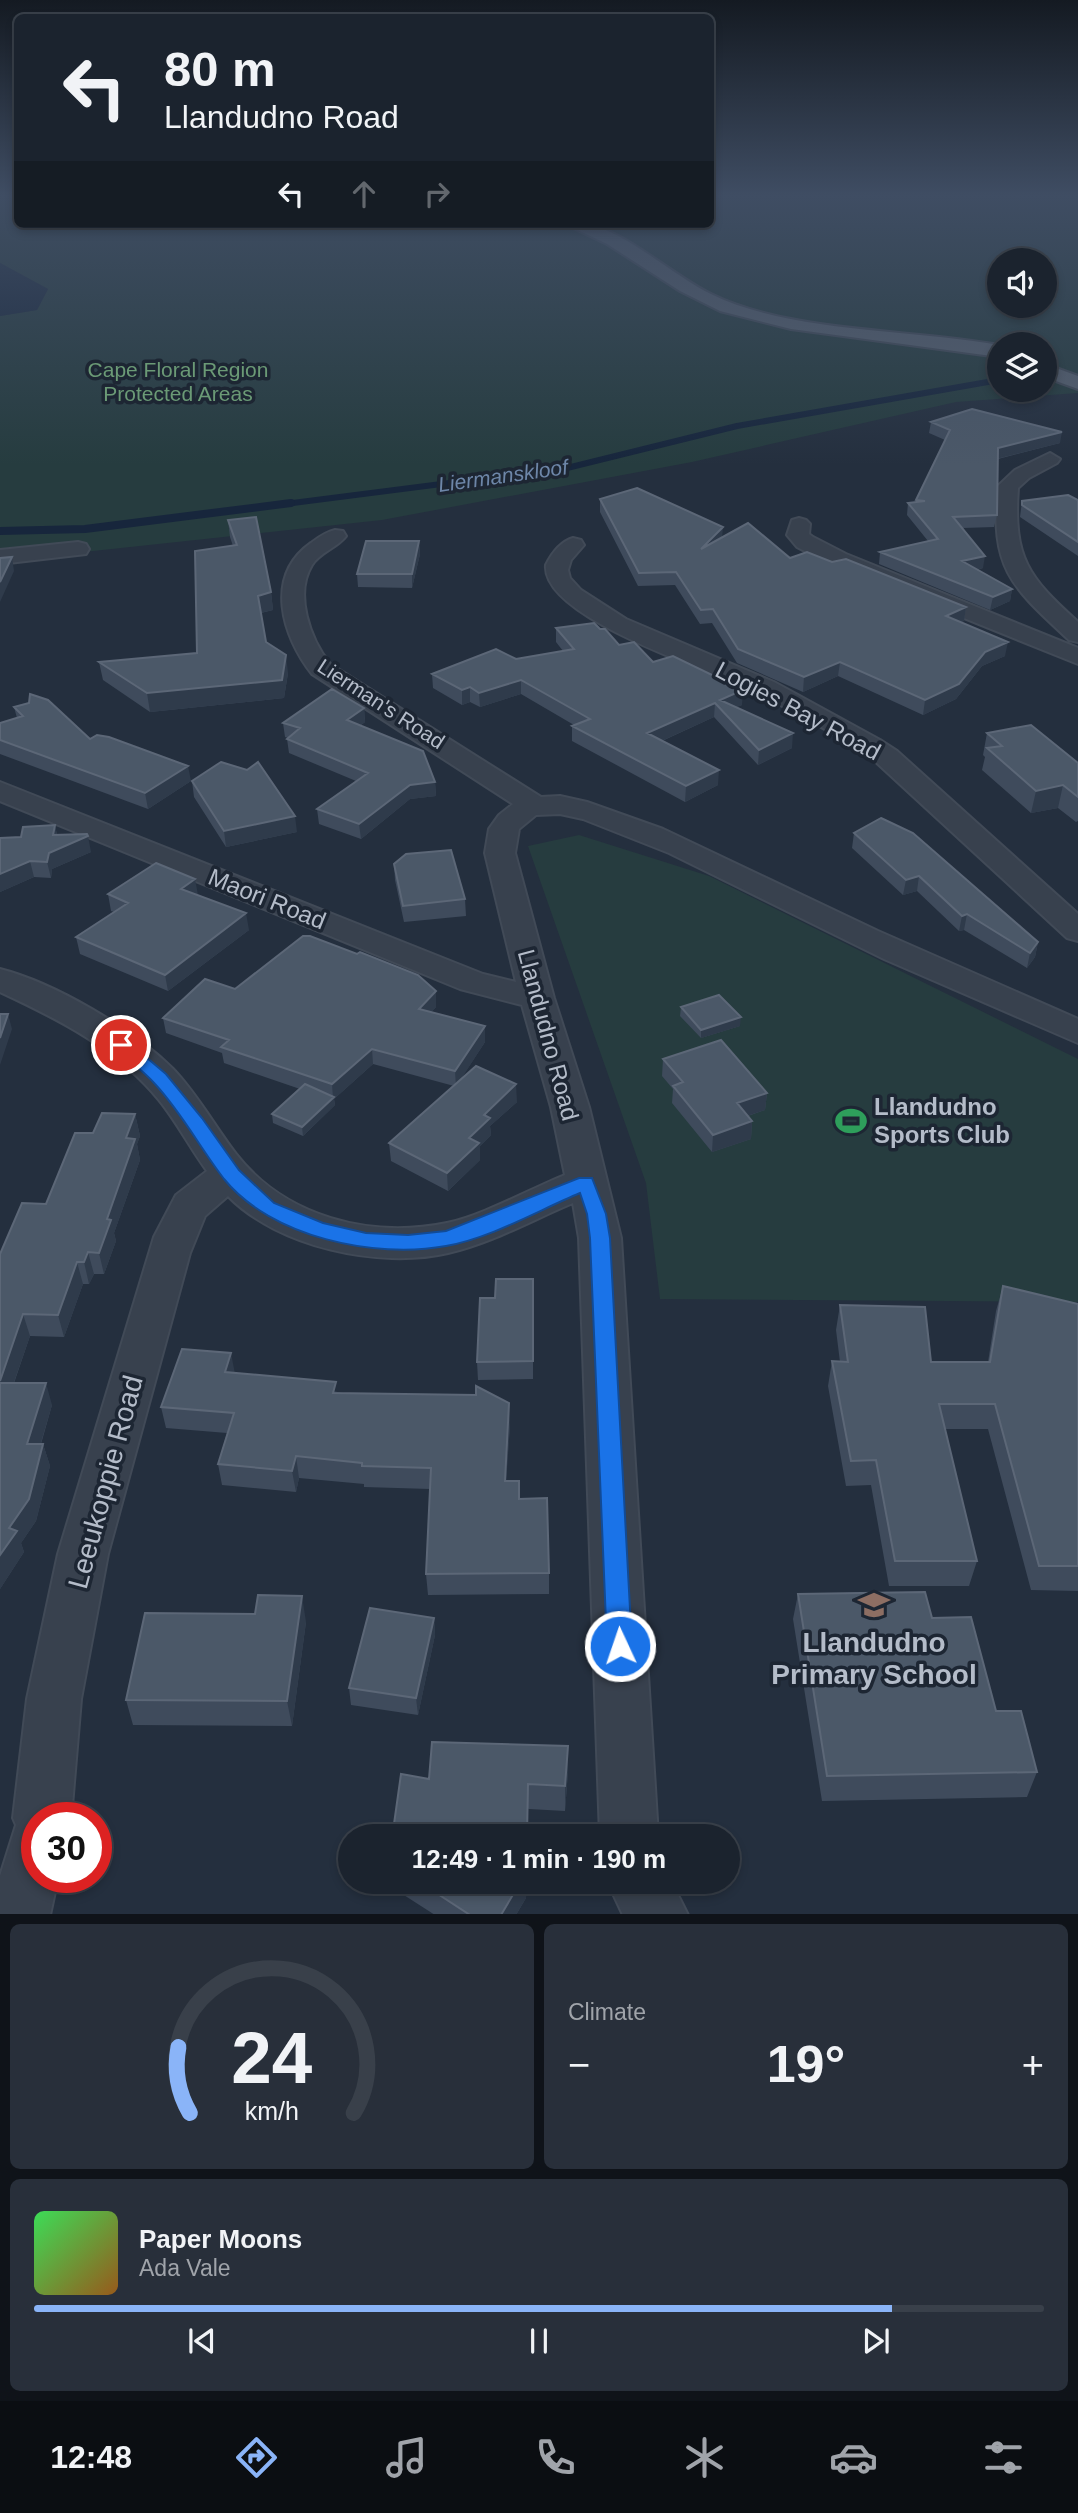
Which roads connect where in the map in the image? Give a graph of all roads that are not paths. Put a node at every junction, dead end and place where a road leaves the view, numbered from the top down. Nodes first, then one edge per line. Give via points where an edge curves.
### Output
1 (684, 286) edge
2 (734, 309) junction
3 (987, 349) edge
4 (987, 355) edge
5 (1057, 367) edge
6 (1078, 374) edge
7 (1057, 375) edge
8 (1078, 383) edge
9 (1050, 459) dead end
10 (799, 524) dead end
11 (335, 536) dead end
12 (573, 545) dead end
13 (78, 549) dead end
14 (0, 557) edge
15 (1078, 635) edge
16 (1078, 657) edge
17 (4, 796) edge
18 (536, 806) junction
19 (1078, 931) edge
20 (0, 979) edge
21 (537, 998) junction
22 (1078, 1032) edge
23 (232, 1175) junction
24 (586, 1182) junction
25 (44, 1802) edge
26 (628, 1824) edge
27 (25, 1893) edge
28 (645, 1894) edge
29 (20, 1914) edge
30 (658, 1914) edge

1 - 2 main road
2 - 3 main road
2 - 4 main road via 794,326
5 - 6 main road
7 - 8 main road
9 - 15 street via 1008,486 1012,560 1035,593
10 - 16 street via 798,534 805,542 838,559
11 - 18 street, Lierman's Road via 303,561 295,575 299,634 311,659
12 - 19 street, Logies Bay Road via 559,558 557,570 569,592 586,605 747,679 862,739
13 - 14 street
17 - 21 street, Maori Road via 472,982
18 - 21 street, Llandudno Road via 507,821 499,840
18 - 22 street via 581,809 674,842 836,924
20 - 23 street via 121,1045 160,1078
21 - 24 street, Llandudno Road via 570,1107
23 - 24 street via 268,1208 303,1224 366,1240 408,1242 447,1239 477,1229
23 - 25 street, Leeukoppie Road via 193,1199 169,1252 83,1553 54,1699
24 - 26 street, Llandudno Road via 600,1238
27 - 29 street
28 - 30 street

